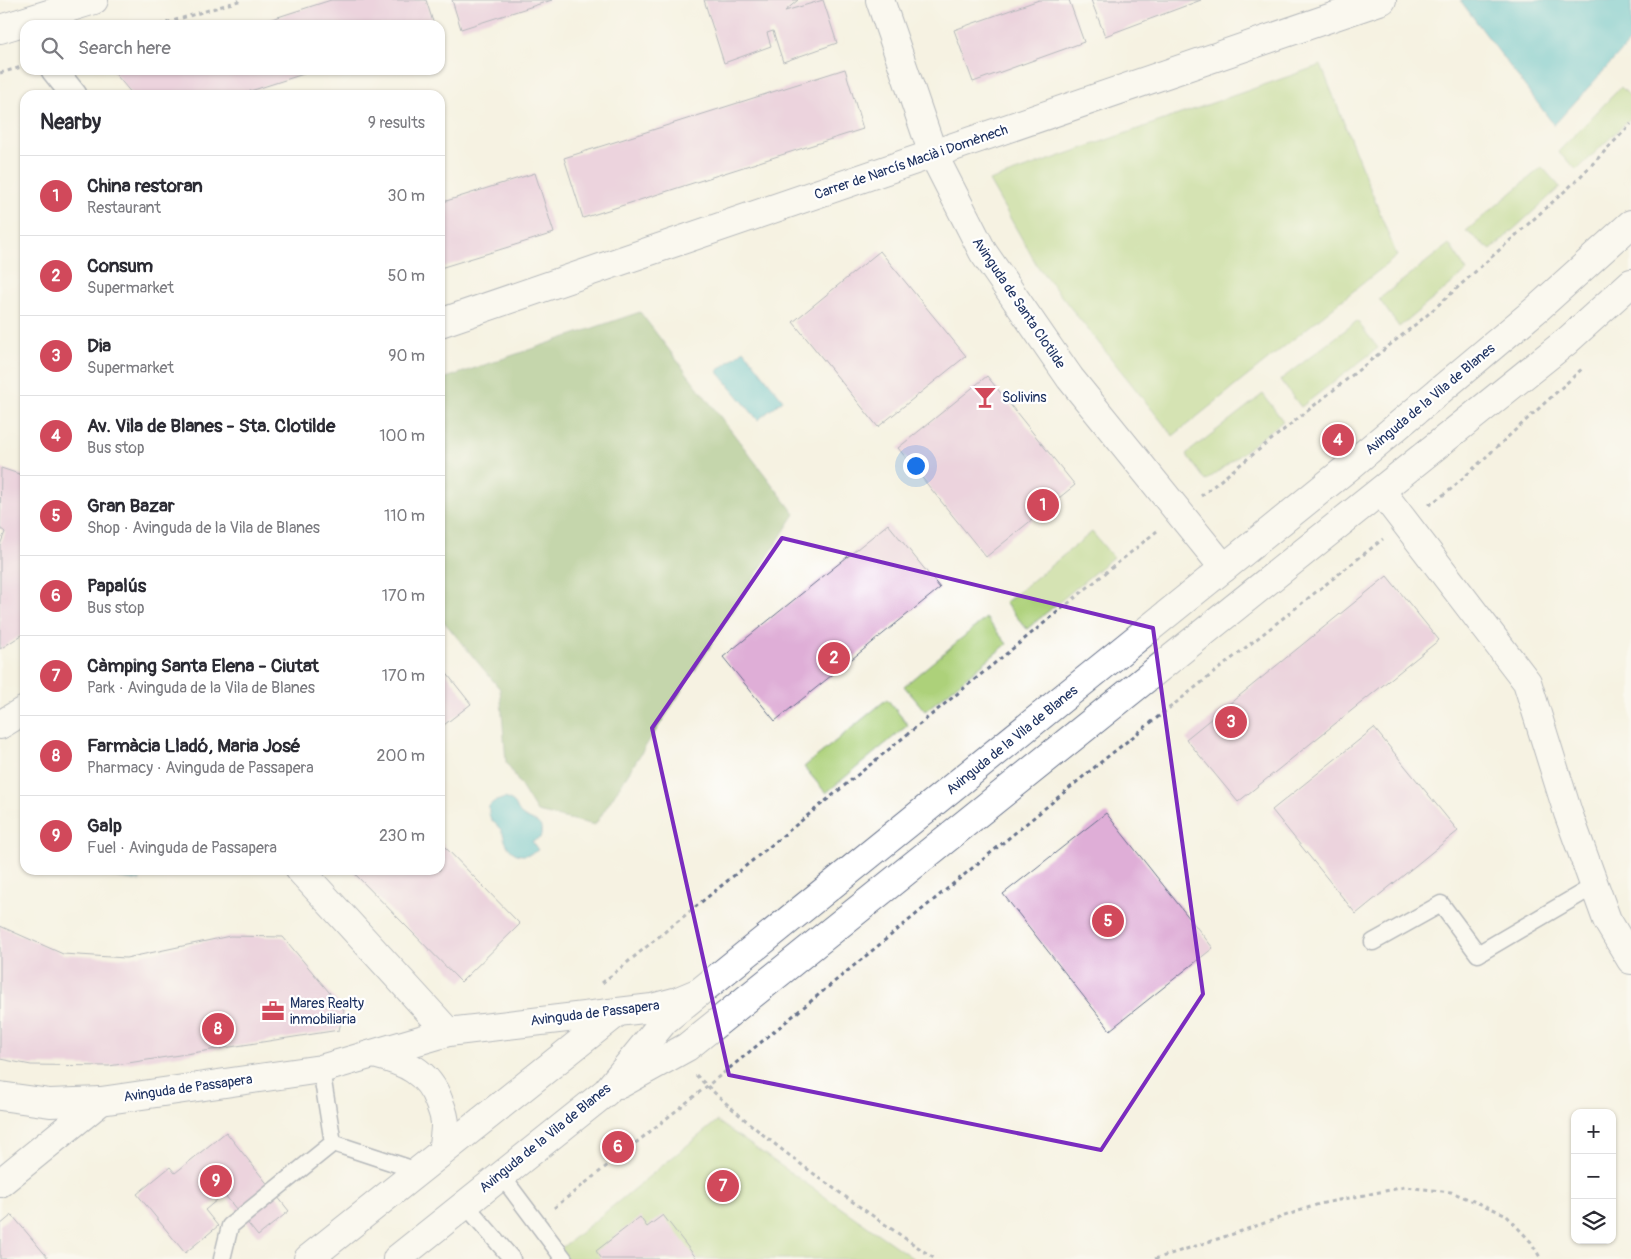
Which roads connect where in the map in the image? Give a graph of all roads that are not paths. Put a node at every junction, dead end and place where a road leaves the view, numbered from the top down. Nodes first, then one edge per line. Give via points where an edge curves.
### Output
1 (94, 0) edge
2 (880, 0) edge
3 (1382, 0) edge
4 (37, 20) edge
5 (58, 75) edge
6 (70, 90) edge
7 (933, 154) junction
8 (1631, 224) edge
9 (1631, 283) edge
10 (445, 321) edge
11 (1381, 491) junction
12 (1224, 568) junction
13 (20, 713) edge
14 (0, 725) edge
15 (305, 875) edge
16 (1594, 886) junction
17 (1373, 942) dead end
18 (1631, 960) edge
19 (699, 993) junction
20 (618, 1012) junction
21 (448, 1032) junction
22 (374, 1054) junction
23 (321, 1069) junction
24 (606, 1092) junction
25 (0, 1096) edge
26 (101, 1101) junction
27 (334, 1143) junction
28 (442, 1152) junction
29 (418, 1171) junction
30 (501, 1175) junction
31 (0, 1183) edge
32 (465, 1204) junction
33 (222, 1259) edge
34 (308, 1259) edge
35 (397, 1259) edge
36 (512, 1259) edge
37 (564, 1259) edge

1 - 4 street
2 - 7 street, Avinguda de Santa Clotilde
3 - 7 street, Carrer de Narcís Macià i Domènech
5 - 6 street
7 - 10 street, Carrer de Narcís Macià i Domènech
7 - 12 street, Avinguda de Santa Clotilde via 982,252 1070,378
8 - 12 street, Avinguda de la Vila de Blanes via 1531,315
9 - 11 street via 1567,341
11 - 16 street via 1527,682
11 - 24 street via 687,1047
12 - 19 street, Avinguda de la Vila de Blanes
13 - 14 street
15 - 21 street
16 - 17 lane via 1478,954 1441,904
16 - 18 street via 1607,920
19 - 20 street, Avinguda de Passapera via 652,1008
19 - 24 street, Avinguda de la Vila de Blanes via 665,1020
20 - 21 street, Avinguda de Passapera
20 - 28 street
21 - 22 street, Avinguda de Passapera
22 - 23 street, Avinguda de Passapera
22 - 28 street via 411,1067 434,1090 445,1124
23 - 26 street, Avinguda de Passapera
23 - 27 lane
24 - 30 street, Avinguda de la Vila de Blanes
25 - 26 street, Avinguda de Passapera via 50,1103
26 - 31 street
27 - 29 lane
27 - 33 lane via 230,1226
28 - 29 street
29 - 34 street
30 - 32 street, Avinguda de la Vila de Blanes
30 - 37 lane
32 - 35 street, Avinguda de la Vila de Blanes
32 - 36 lane

